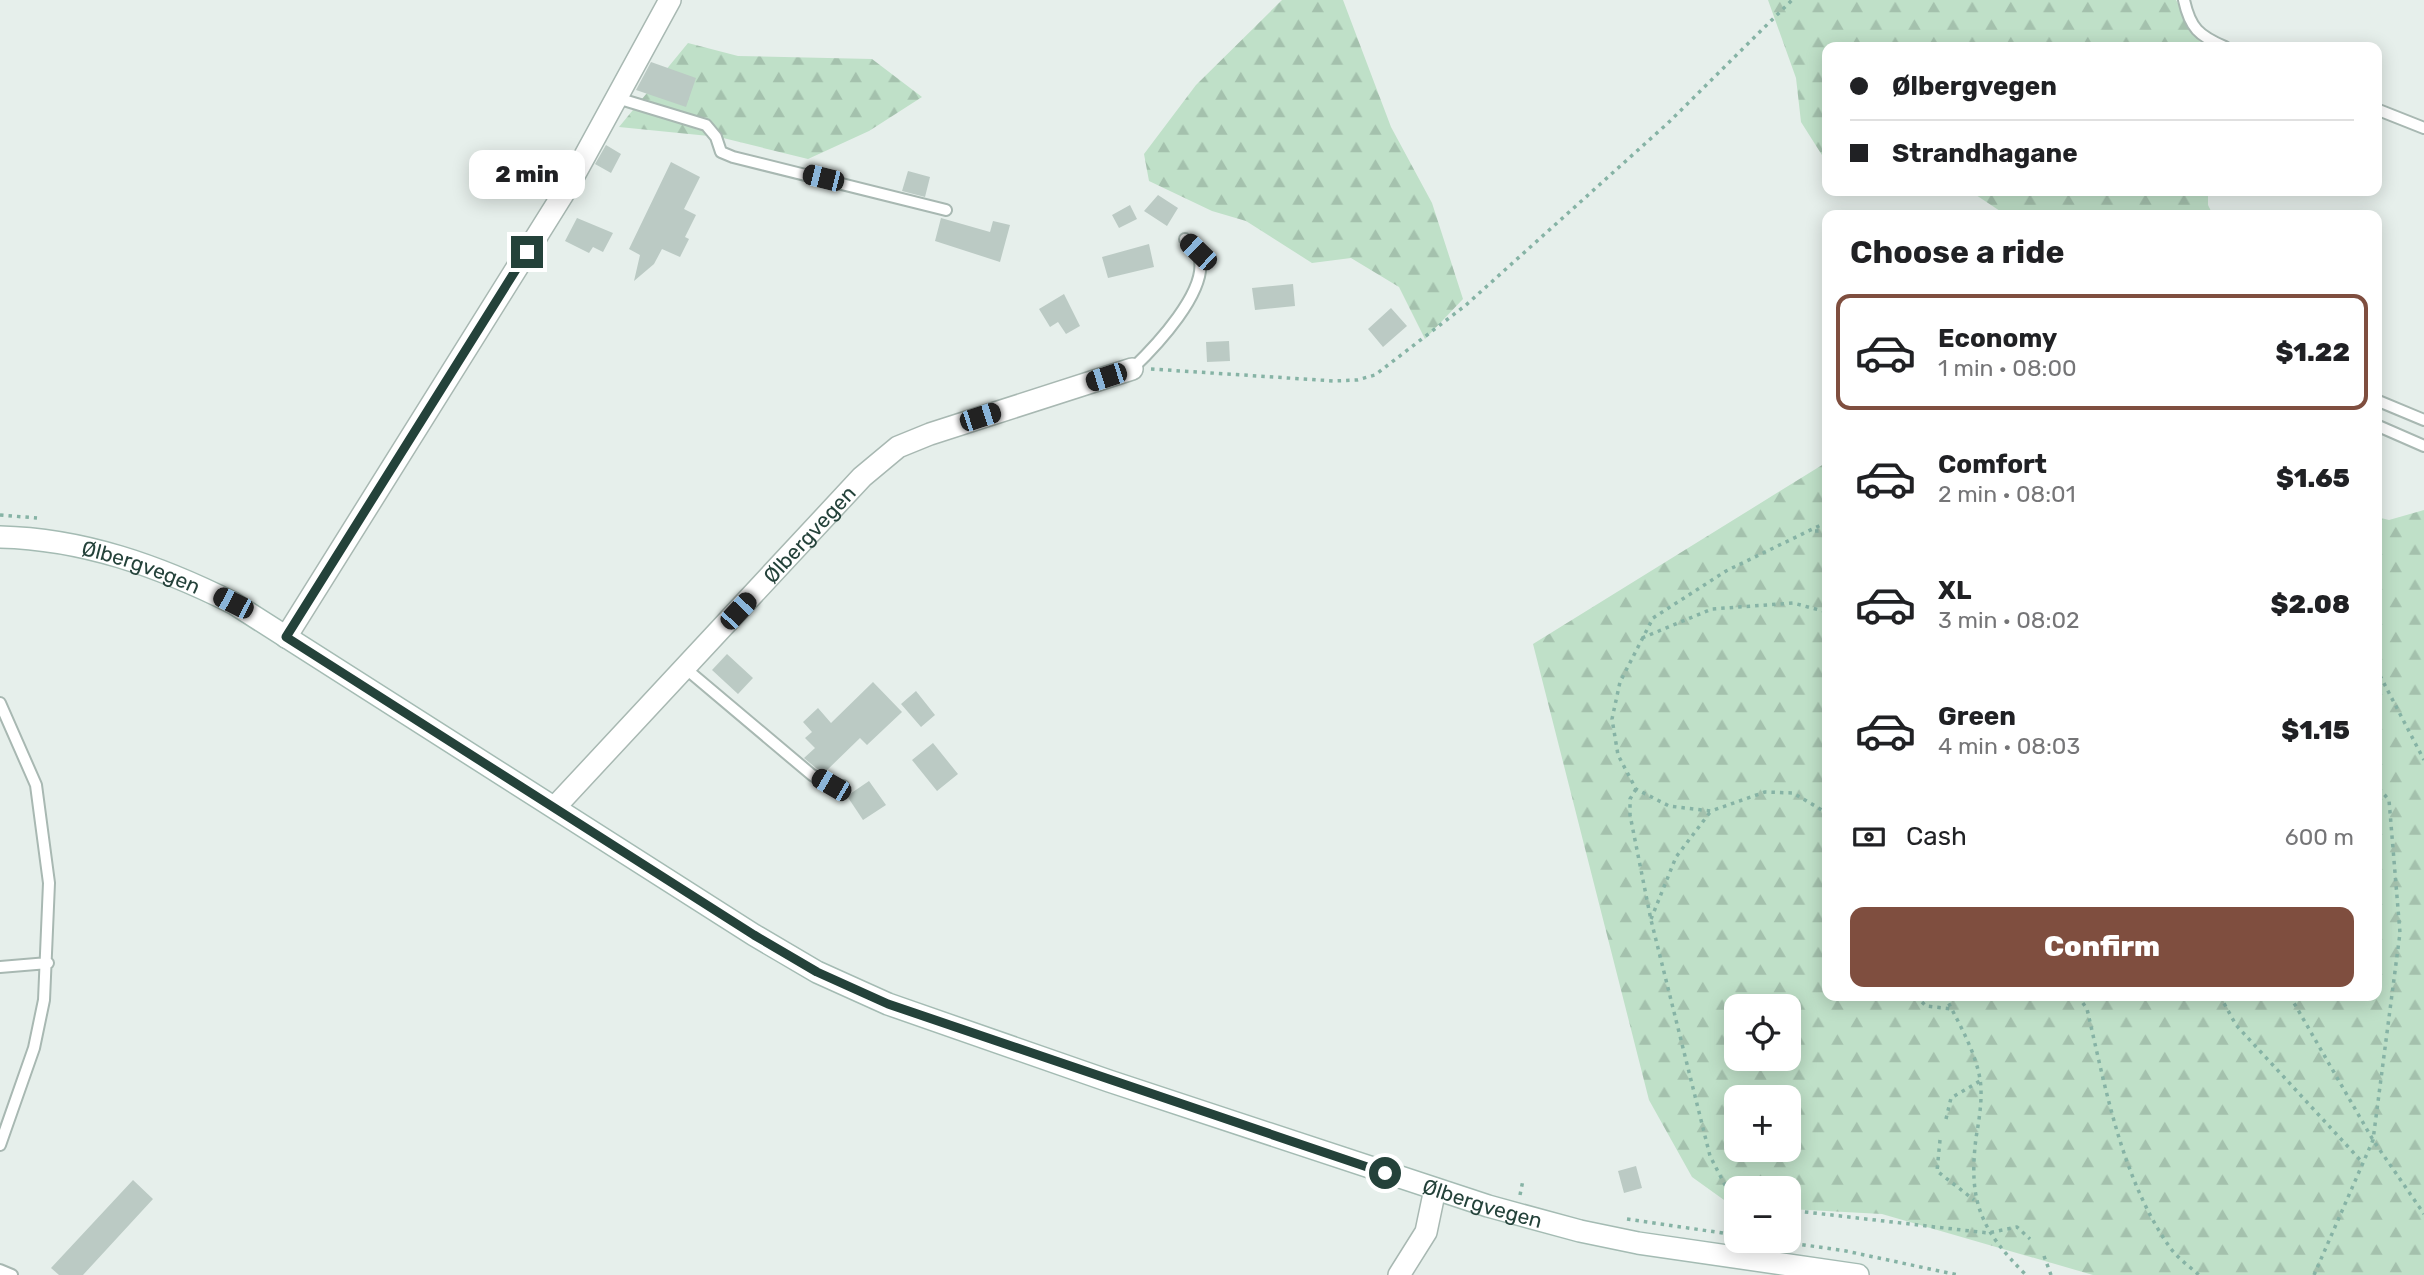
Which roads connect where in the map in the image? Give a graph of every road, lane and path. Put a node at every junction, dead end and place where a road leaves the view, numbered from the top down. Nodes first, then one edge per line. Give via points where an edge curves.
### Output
1 (670, 0) edge
2 (1793, 0) edge
3 (2184, 0) edge
4 (2213, 42) edge
5 (617, 98) junction
6 (2382, 111) edge
7 (2424, 128) edge
8 (946, 210) dead end
9 (1185, 239) dead end
10 (1132, 369) junction
11 (2382, 402) edge
12 (2424, 420) edge
13 (2382, 428) edge
14 (2424, 446) edge
15 (1822, 525) edge
16 (1813, 531) junction
17 (1822, 531) edge
18 (0, 537) edge
19 (1822, 611) edge
20 (286, 637) junction
21 (1640, 639) junction
22 (685, 668) junction
23 (2382, 680) edge
24 (0, 702) edge
25 (2424, 760) edge
26 (842, 786) dead end
27 (1636, 789) junction
28 (2382, 792) edge
29 (555, 807) junction
30 (1822, 810) edge
31 (1711, 811) junction
32 (1651, 920) junction
33 (48, 962) junction
34 (0, 967) edge
35 (1921, 1001) edge
36 (1948, 1001) edge
37 (2081, 1001) edge
38 (2223, 1001) edge
39 (2293, 1001) edge
40 (1952, 1009) junction
41 (1980, 1081) junction
42 (1946, 1119) dead end
43 (1940, 1140) dead end
44 (2373, 1140) junction
45 (0, 1145) edge
46 (2363, 1163) junction
47 (1724, 1183) edge
48 (1435, 1189) junction
49 (1519, 1197) dead end
50 (1532, 1200) dead end
51 (1974, 1200) junction
52 (1801, 1212) edge
53 (2424, 1214) edge
54 (1621, 1218) dead end
55 (1724, 1233) edge
56 (1987, 1233) junction
57 (2030, 1239) dead end
58 (2044, 1256) dead end
59 (0, 1270) edge
60 (12, 1275) edge
61 (1399, 1275) edge
62 (1858, 1275) edge
63 (2026, 1275) edge
64 (2051, 1275) edge
65 (2199, 1275) edge
66 (2314, 1275) edge

1 - 5 main road
2 - 10 path via 1668,123 1506,269 1375,375 1334,381
3 - 4 lane via 2192,27
5 - 8 lane via 706,125 721,152 733,157
5 - 20 main road via 570,183
6 - 7 lane
9 - 10 lane via 1198,252 1200,263 1190,300 1161,341
10 - 22 main road, Ølbergvegen via 898,447 862,477
11 - 12 lane
13 - 14 lane
15 - 16 path
16 - 17 path
16 - 21 path via 1726,571 1653,618
18 - 20 main road, Ølbergvegen via 73,545 124,557 233,603
19 - 21 path via 1793,603 1712,608
20 - 29 main road, Ølbergvegen
21 - 27 path via 1620,682 1612,719 1618,755
22 - 26 lane via 812,775
22 - 29 main road, Ølbergvegen
23 - 25 path
24 - 33 lane via 36,785 50,883
27 - 31 path via 1670,806
27 - 32 path via 1630,799 1630,815
28 - 44 path via 2389,800 2400,933
29 - 48 main road, Ølbergvegen via 754,935 817,972 888,1004
30 - 31 path via 1794,793 1765,792
31 - 32 path via 1676,857
32 - 47 path via 1710,1156
33 - 34 lane
33 - 45 lane via 34,1048
35 - 40 path via 1926,1006
36 - 40 path
37 - 65 path via 2143,1204 2173,1251
38 - 46 path via 2236,1025
39 - 44 path
40 - 41 path
41 - 42 path via 1951,1098
41 - 51 path via 1972,1169
43 - 51 path via 1937,1171
44 - 46 path
44 - 53 path
46 - 66 path
48 - 61 main road via 1426,1232
48 - 62 main road, Ølbergvegen via 1626,1241
49 - 50 path
51 - 56 path
52 - 56 path
54 - 55 path
56 - 57 path via 2017,1227
56 - 63 path
58 - 64 path
59 - 60 lane

